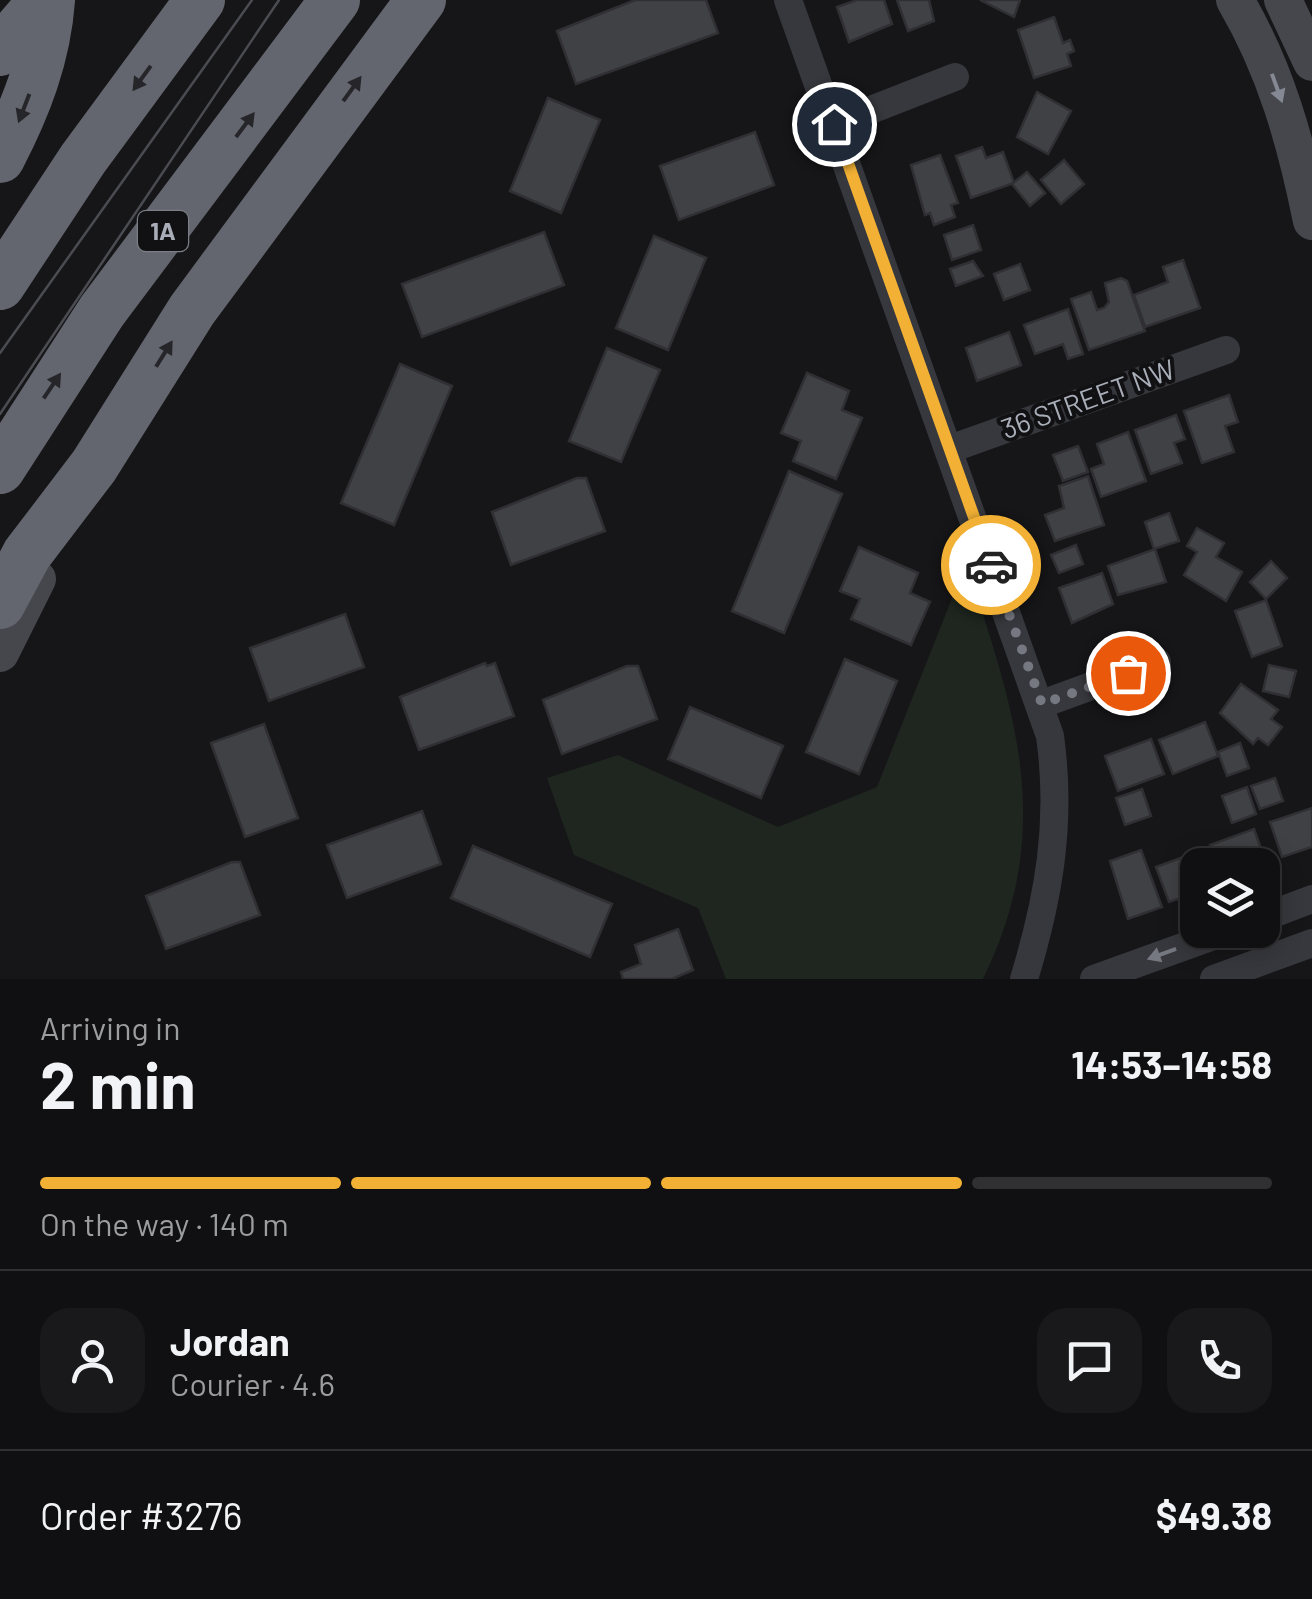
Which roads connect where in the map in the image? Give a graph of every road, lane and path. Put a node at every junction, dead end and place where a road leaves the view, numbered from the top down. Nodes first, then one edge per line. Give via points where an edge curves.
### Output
1 (47, 0) edge
2 (200, 0) edge
3 (335, 0) edge
4 (420, 0) edge
5 (788, 0) edge
6 (1235, 0) edge
7 (1282, 0) edge
8 (21, 53) edge
9 (1312, 62) edge
10 (956, 78) dead end
11 (834, 124) junction
12 (0, 158) edge
13 (1312, 221) edge
14 (0, 285) edge
15 (1226, 350) dead end
16 (950, 449) junction
17 (94, 466) junction
18 (0, 468) edge
19 (0, 604) edge
20 (0, 653) edge
21 (1157, 662) dead end
22 (1042, 704) junction
23 (1312, 900) edge
24 (1280, 912) edge
25 (1312, 943) edge
26 (1180, 948) edge
27 (1024, 979) edge
28 (1094, 979) edge
29 (1214, 979) edge

1 - 8 highway
2 -> 14 highway
18 -> 3 highway, 1A via 102,311
17 -> 4 highway via 192,310
5 - 11 street
6 -> 13 street via 1282,99
7 - 9 street
8 -> 12 highway via 22,117
10 - 11 street
11 - 16 street
15 - 16 street, 36 STREET NW
16 - 22 street
17 - 19 highway via 26,554
17 - 20 street
21 - 22 street
22 - 27 street via 1055,774 1056,845
23 - 24 street
25 - 29 street
26 -> 28 street

